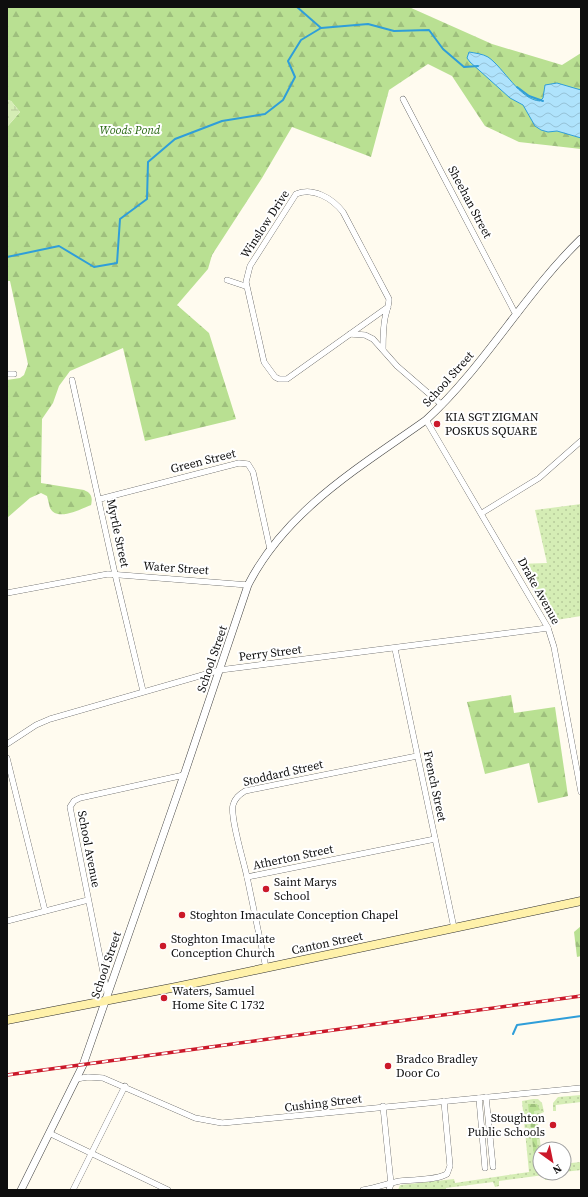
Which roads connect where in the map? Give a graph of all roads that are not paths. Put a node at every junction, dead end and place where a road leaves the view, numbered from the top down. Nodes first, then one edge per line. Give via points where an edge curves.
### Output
1 (403, 99) dead end
2 (581, 238) edge
3 (227, 280) dead end
4 (245, 286) junction
5 (388, 306) junction
6 (518, 313) junction
7 (349, 334) junction
8 (383, 349) junction
9 (7, 374) edge
10 (14, 374) dead end
11 (72, 380) dead end
12 (442, 406) junction
13 (426, 420) junction
14 (581, 441) edge
15 (100, 499) junction
16 (482, 513) junction
17 (270, 550) junction
18 (115, 574) junction
19 (248, 585) junction
20 (7, 593) edge
21 (548, 628) junction
22 (396, 649) junction
23 (220, 670) junction
24 (143, 691) junction
25 (7, 744) edge
26 (417, 756) junction
27 (7, 758) edge
28 (184, 775) junction
29 (580, 780) edge
30 (581, 792) edge
31 (435, 839) junction
32 (247, 877) junction
33 (88, 900) junction
34 (581, 901) edge
35 (45, 911) junction
36 (7, 920) edge
37 (454, 928) junction
38 (266, 968) junction
39 (107, 992) junction
40 (105, 1002) junction
41 (7, 1020) edge
42 (76, 1079) junction
43 (125, 1086) junction
44 (581, 1088) edge
45 (483, 1097) junction
46 (444, 1101) junction
47 (383, 1106) junction
48 (49, 1133) junction
49 (92, 1153) junction
50 (493, 1167) dead end
51 (485, 1168) dead end
52 (390, 1187) edge
53 (21, 1190) edge
54 (73, 1190) edge
55 (168, 1190) edge
56 (363, 1190) edge

1 - 6 street, Sheehan Street via 514,310
2 - 6 street, School Street
3 - 4 street
4 - 5 street, Winslow Drive via 250,266 293,197 307,191 326,196 343,212 387,294
4 - 7 street via 264,362 276,378 287,379
5 - 7 street
5 - 8 street, Winslow Drive via 383,330
6 - 12 street, School Street
7 - 8 street via 365,335
8 - 12 street via 397,366
9 - 10 street
11 - 15 street, Myrtle Street
12 - 13 street, School Street
13 - 16 street, Drake Avenue
13 - 17 street, School Street via 317,498
14 - 16 street via 538,478
15 - 17 street, Green Street via 239,463 248,464 253,472
15 - 18 street, Myrtle Street
16 - 21 street, Drake Avenue
17 - 19 street, School Street via 260,562
18 - 19 street, Water Street
18 - 20 street, Water Street via 89,576
18 - 24 street, Myrtle Street
19 - 23 street, School Street
21 - 22 street, Perry Street
21 - 29 street, Drake Avenue
22 - 23 street, Perry Street
22 - 26 street, French Street
23 - 24 street, Perry Street
23 - 28 street, School Street
24 - 25 street, Perry Street via 50,719
26 - 31 street, French Street
26 - 32 street, Stoddard Street via 240,794 235,800 232,812
27 - 35 street
28 - 33 street, School Avenue via 80,798 71,804 70,811
28 - 39 street, School Street
29 - 30 street, Drake Avenue
31 - 32 street, Atherton Street
31 - 37 street, French Street
32 - 38 street, Atherton Street
33 - 35 street
33 - 39 street, School Avenue
34 - 37 main road, Canton Street
35 - 36 street
37 - 38 main road, Canton Street
38 - 40 main road, Canton Street
39 - 40 street, School Street
40 - 41 main road, Canton Street
40 - 42 street, School Street
42 - 43 street, Cushing Street via 88,1076 103,1078
42 - 48 street, School Street
43 - 47 street, Cushing Street via 196,1118 222,1123 279,1119
43 - 49 street
44 - 45 street, Cushing Street
45 - 46 street, Cushing Street
45 - 50 street
45 - 51 street
46 - 47 street, Cushing Street
46 - 52 street via 449,1172 441,1176 399,1181
47 - 52 street
48 - 49 street
48 - 53 street, School Street
49 - 54 street
49 - 55 street
52 - 56 street

